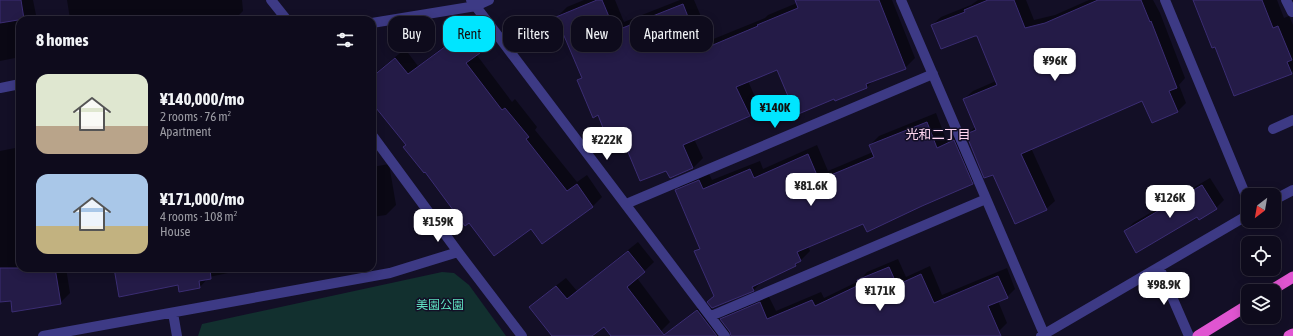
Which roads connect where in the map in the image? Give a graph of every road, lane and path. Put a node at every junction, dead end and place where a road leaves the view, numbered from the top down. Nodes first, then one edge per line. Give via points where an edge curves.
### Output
1 (271, 0) edge
2 (489, 0) edge
3 (901, 0) edge
4 (1165, 0) edge
5 (1286, 0) edge
6 (473, 3) edge
7 (1293, 13) edge
8 (284, 16) edge
9 (376, 22) edge
10 (933, 74) junction
11 (16, 85) edge
12 (0, 88) edge
13 (1293, 120) edge
14 (1274, 129) dead end
15 (376, 140) edge
16 (1243, 188) edge
17 (1293, 190) edge
18 (1281, 196) edge
19 (986, 199) junction
20 (626, 204) junction
21 (1241, 219) edge
22 (458, 252) junction
23 (1159, 267) junction
24 (1293, 277) edge
25 (1281, 284) edge
26 (1241, 309) edge
27 (173, 313) junction
28 (710, 316) junction
29 (1293, 334) edge
30 (1043, 335) edge
31 (43, 336) edge
32 (177, 336) edge
33 (522, 336) edge
34 (726, 336) edge
35 (1189, 336) edge
36 (1198, 336) edge
37 (1289, 336) edge

1 - 8 street
2 - 6 street
3 - 10 street
4 - 16 street
5 - 7 street
6 - 9 street
6 - 20 street
10 - 19 street
10 - 20 street
11 - 12 street
13 - 14 street
15 - 22 street
17 - 18 street
19 - 28 street
19 - 30 street
20 - 28 street
21 - 23 street
22 - 27 street via 390,273
22 - 33 street
23 - 30 street
23 - 35 street
24 - 25 highway
26 - 36 highway
27 - 31 street
27 - 32 street
28 - 34 street
29 - 37 highway

